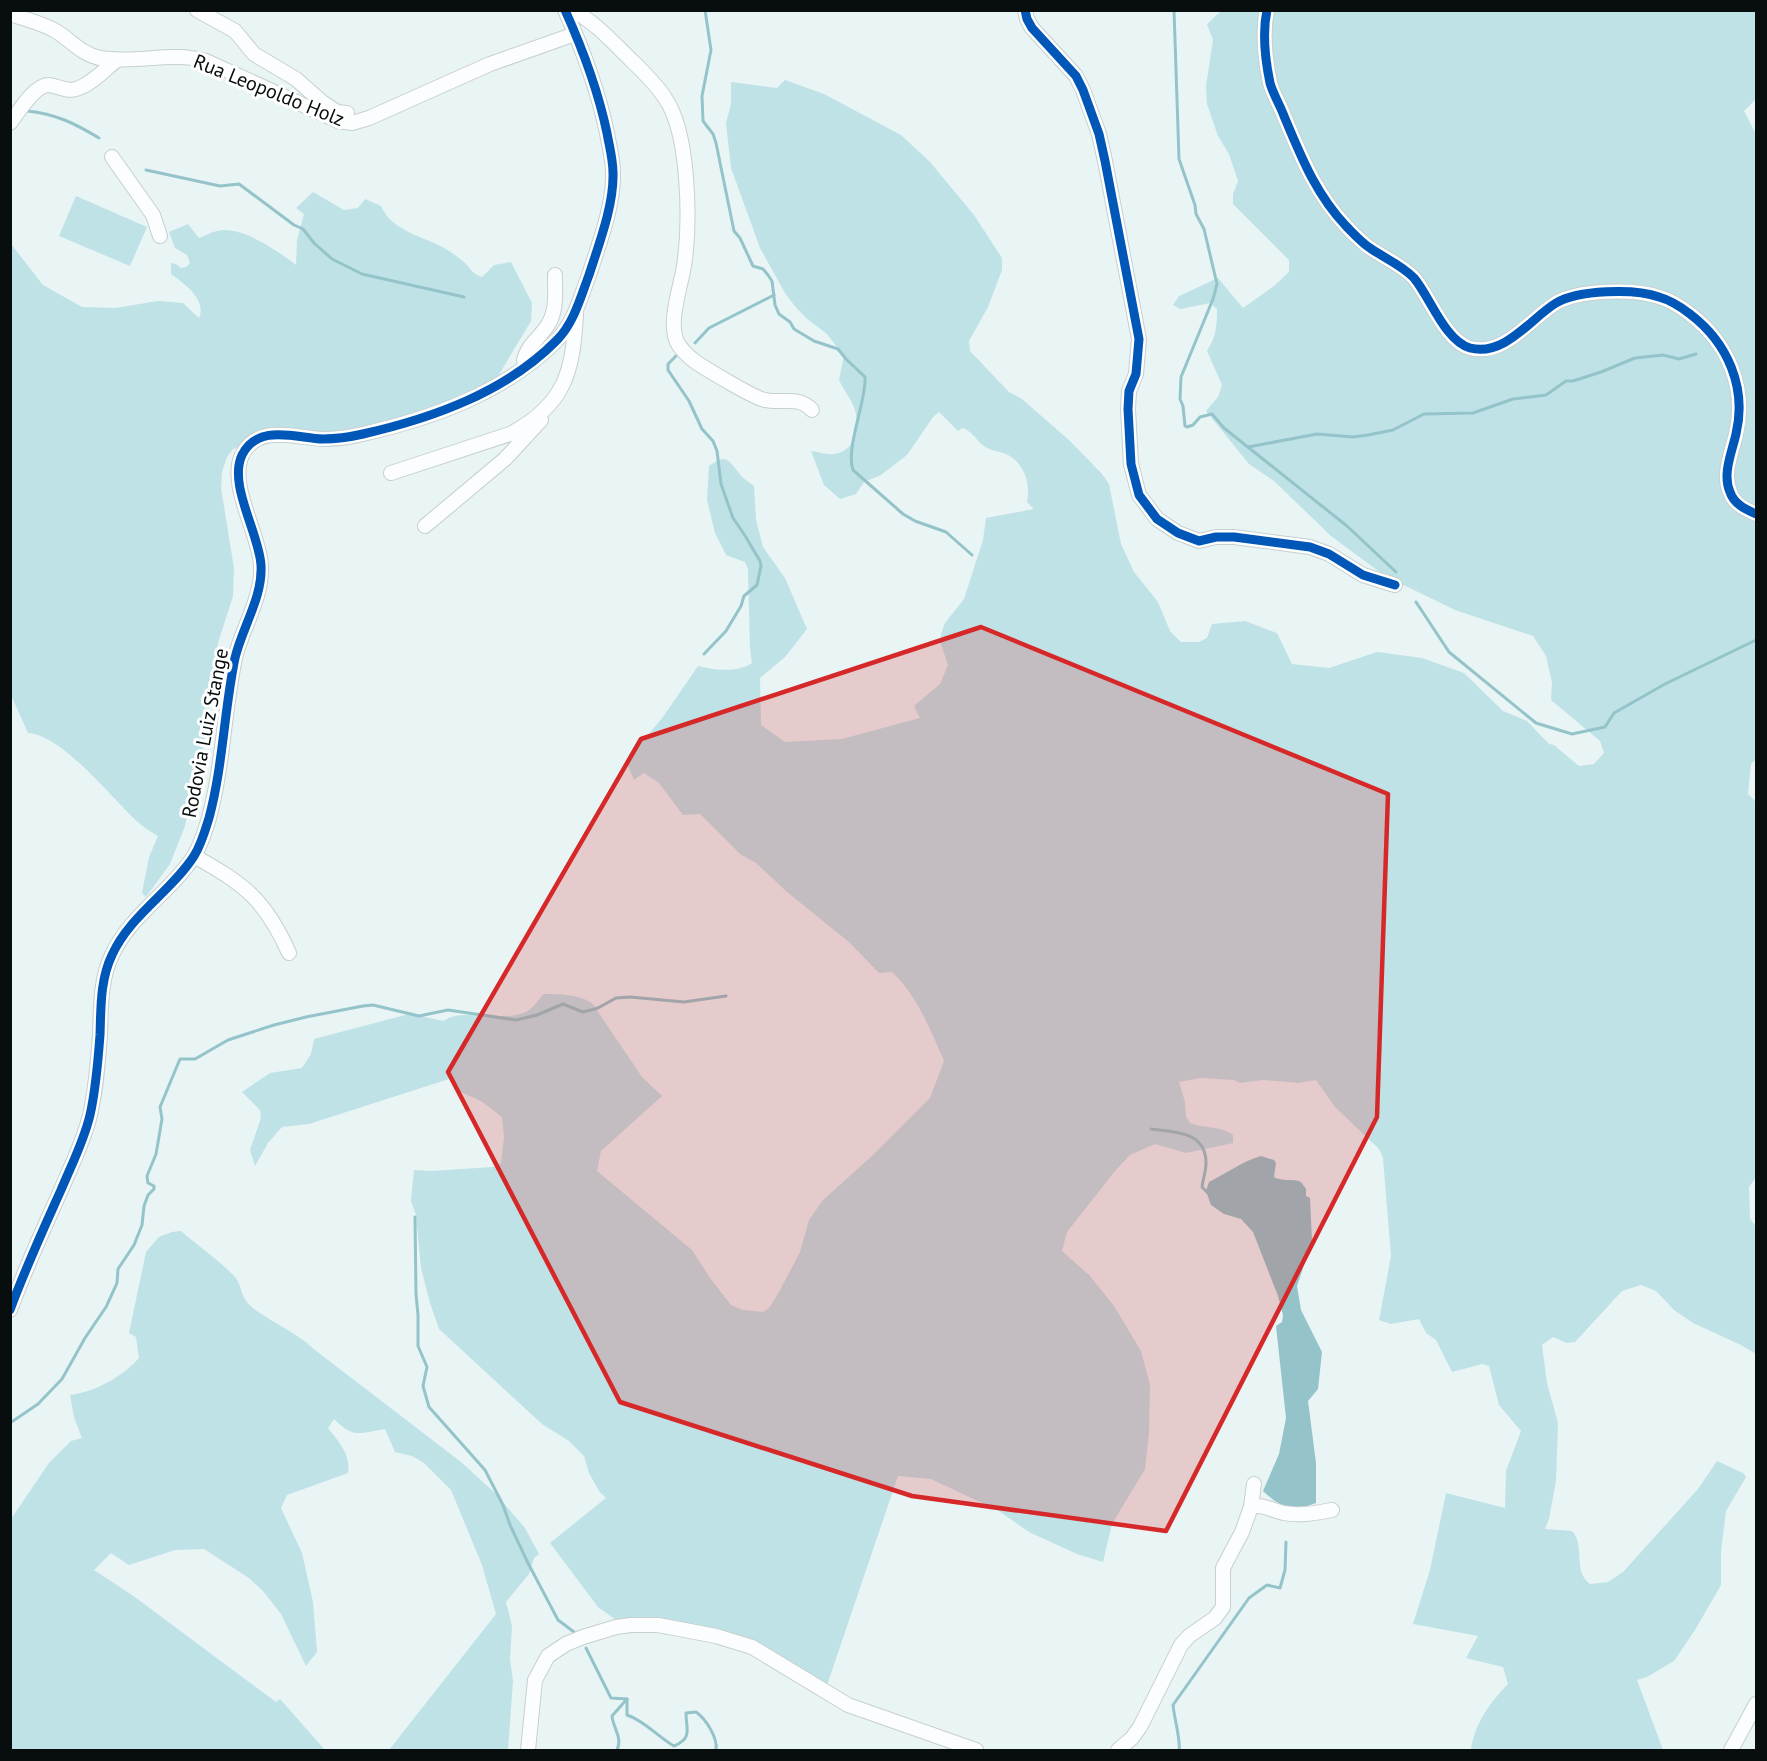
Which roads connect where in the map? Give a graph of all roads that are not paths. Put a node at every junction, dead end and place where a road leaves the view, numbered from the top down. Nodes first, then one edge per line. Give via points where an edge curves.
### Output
1 (198, 10) edge
2 (565, 10) edge
3 (573, 10) edge
4 (1025, 10) edge
5 (1267, 10) edge
6 (10, 14) edge
7 (575, 34) junction
8 (117, 60) junction
9 (406, 100) junction
10 (10, 123) edge
11 (112, 157) dead end
12 (160, 236) dead end
13 (555, 275) dead end
14 (576, 309) junction
15 (527, 364) junction
16 (545, 410) junction
17 (812, 410) dead end
18 (391, 473) dead end
19 (1756, 514) edge
20 (425, 526) dead end
21 (1395, 585) dead end
22 (194, 856) junction
23 (289, 952) dead end
24 (10, 1310) edge
25 (1254, 1484) dead end
26 (1251, 1507) junction
27 (1332, 1510) dead end
28 (1756, 1704) edge
29 (528, 1750) edge
30 (976, 1750) edge
31 (1118, 1750) edge
32 (1731, 1750) edge

1 - 9 street via 235,31 254,54 296,79 337,112 351,114
2 - 7 street, Rodovia Luiz Stange
3 - 17 street via 603,32 635,64 673,112 682,152 687,220 685,259 674,320 679,346 693,360 761,399 800,401
4 - 21 street via 1032,28 1076,76 1099,134 1139,339 1128,409 1131,464 1146,506 1167,526 1199,541 1234,537 1310,547 1363,575
5 - 19 street via 1264,38 1270,85 1305,166 1345,225 1368,247 1408,272 1452,335 1472,348 1483,349 1507,341 1556,303 1585,294 1605,291 1658,296 1691,315 1726,355 1737,380 1740,402 1727,475 1729,490 1735,501
6 - 8 street, Rua Leopoldo Holz via 53,30 86,54
7 - 9 street, Rua Leopoldo Holz
7 - 14 street, Rodovia Luiz Stange via 597,92 614,174 600,242
8 - 9 street, Rua Leopoldo Holz via 173,56 206,61 338,122 369,118
8 - 10 street via 81,88 43,86
11 - 12 street via 153,214
13 - 15 street via 553,315 525,355
14 - 15 street, Rodovia Luiz Stange via 560,338
14 - 16 street via 564,384
15 - 22 street, Rodovia Luiz Stange via 476,397 399,424 332,439 272,435 246,448 239,463 240,484 261,573 235,661 209,817
16 - 18 street via 510,434
16 - 20 street via 529,435 505,459
22 - 23 street via 227,874 255,897 278,927
22 - 24 street, Rodovia Luiz Stange via 112,953 101,996 97,1074 90,1116
25 - 26 street
26 - 27 street via 1298,1514
26 - 31 street via 1223,1568 1225,1598 1221,1612 1181,1646 1140,1727
28 - 32 street
29 - 30 street via 535,1680 548,1656 583,1637 631,1625 658,1625 752,1647 848,1705

